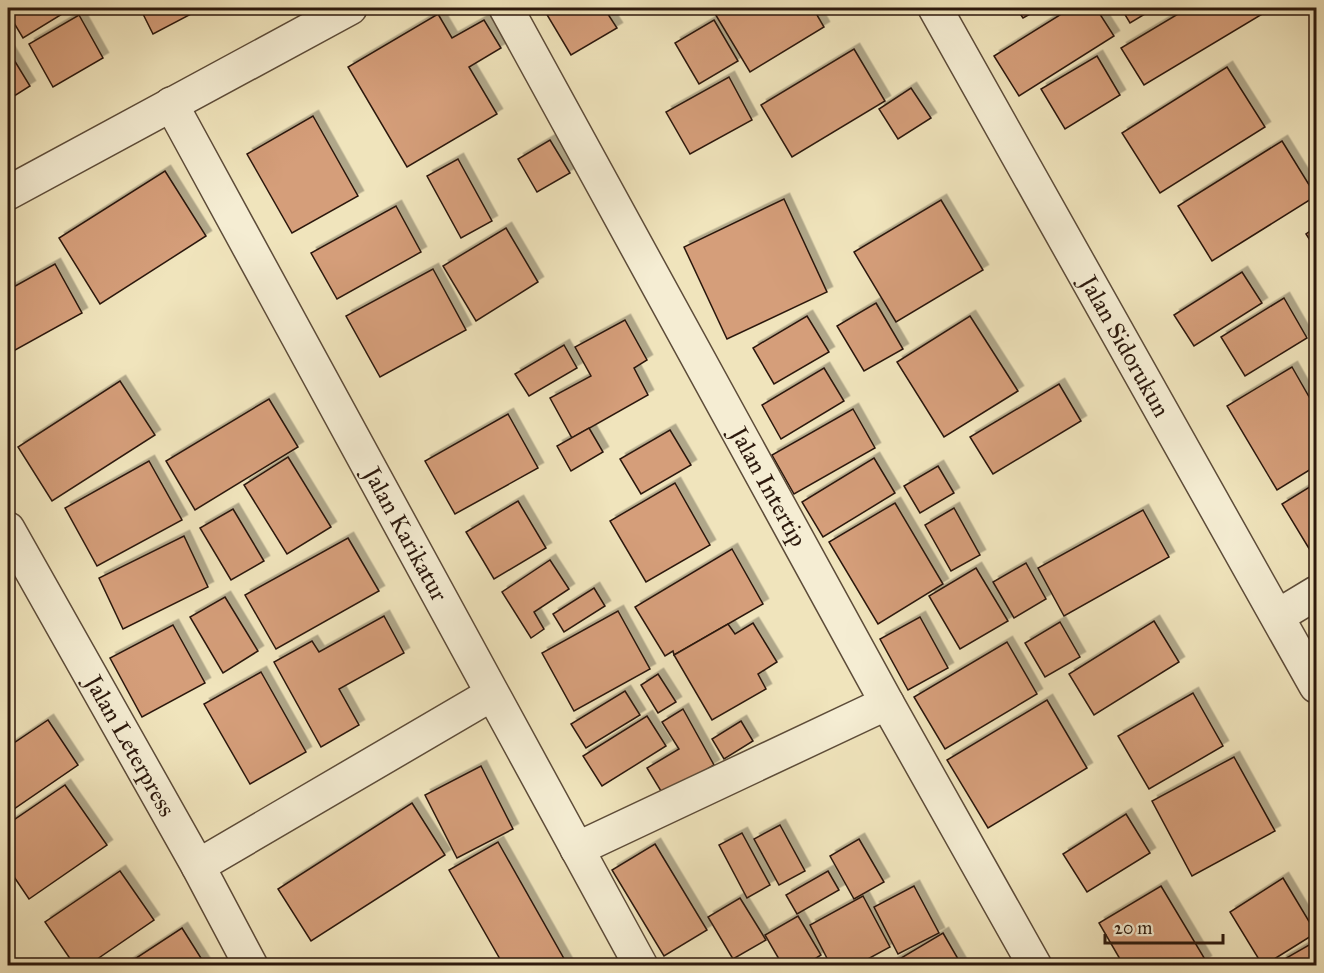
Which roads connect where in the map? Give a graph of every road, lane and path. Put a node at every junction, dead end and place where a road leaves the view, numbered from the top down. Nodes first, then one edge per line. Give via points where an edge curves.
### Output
1 (350, 8) edge
2 (506, 8) edge
3 (934, 8) edge
4 (171, 104) junction
5 (8, 193) edge
6 (8, 529) edge
7 (1317, 593) edge
8 (1278, 616) junction
9 (1317, 686) edge
10 (492, 694) junction
11 (887, 704) junction
12 (577, 849) junction
13 (198, 866) junction
14 (251, 966) edge
15 (641, 966) edge
16 (1035, 966) edge

1 - 4 street
2 - 11 street, Jalan Intertip
3 - 8 street, Jalan Sidorukun
4 - 5 street
4 - 10 street, Jalan Karikatur
6 - 13 street, Jalan Leterpress
7 - 8 street
8 - 9 street, Jalan Sidorukun
10 - 12 street, Jalan Karikatur
10 - 13 street
11 - 12 street
11 - 16 street, Jalan Intertip
12 - 15 street, Jalan Karikatur
13 - 14 street, Jalan Leterpress

